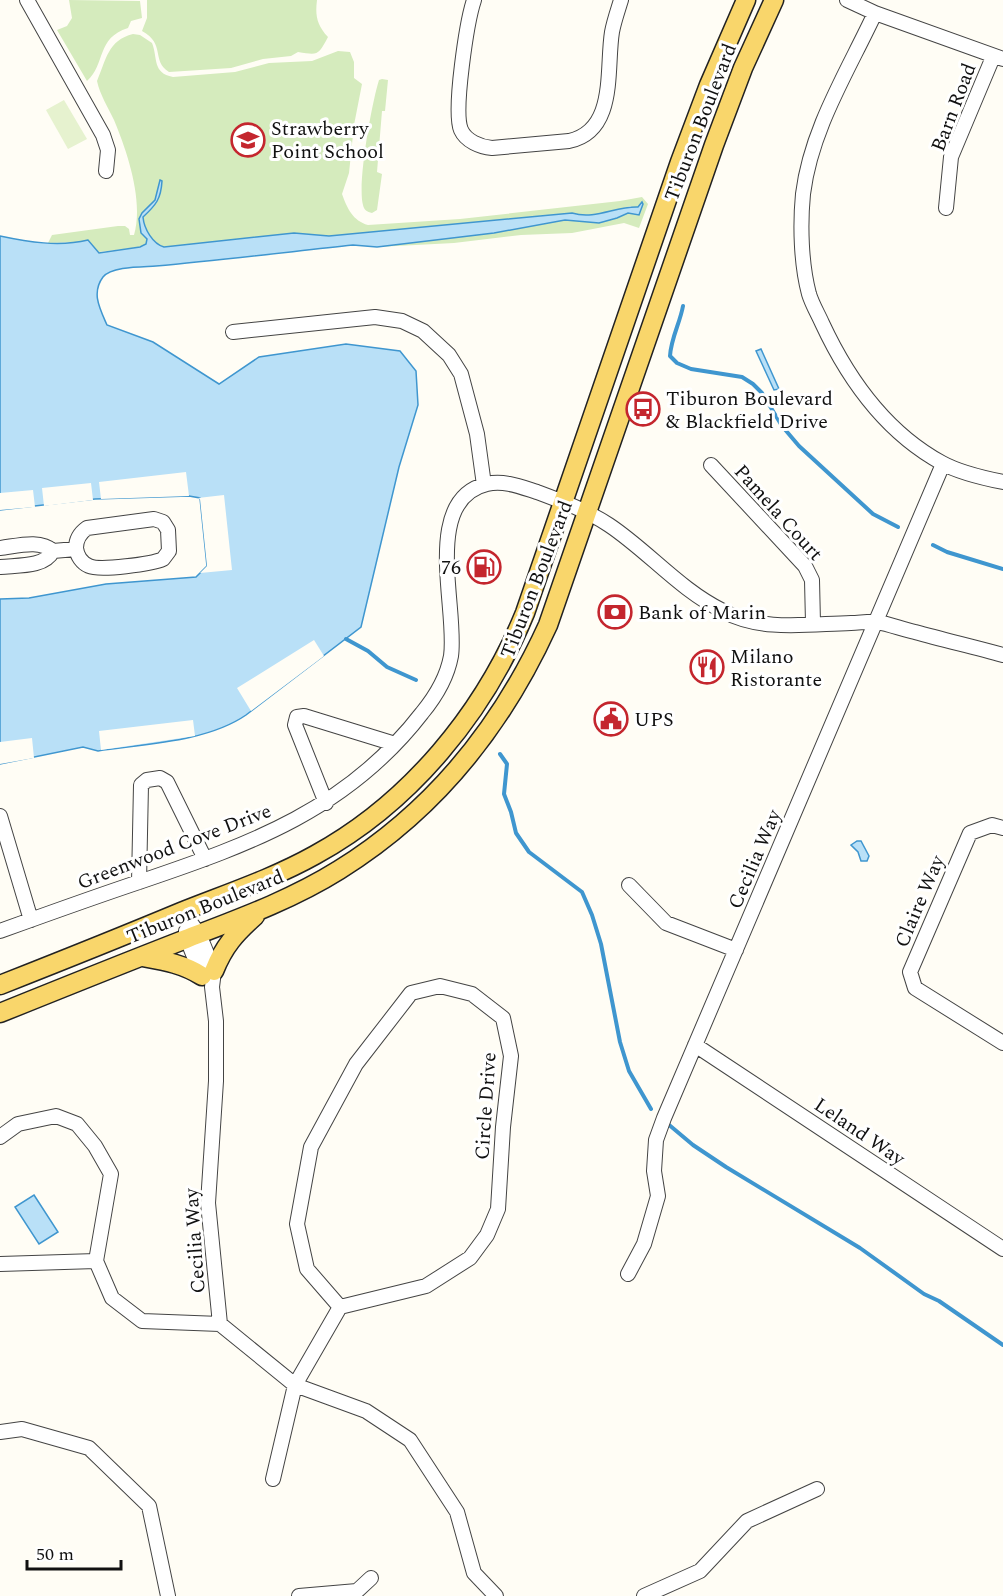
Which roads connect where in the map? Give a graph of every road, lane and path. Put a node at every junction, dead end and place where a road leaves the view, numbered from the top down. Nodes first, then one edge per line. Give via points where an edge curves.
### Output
1 (27, 0) edge
2 (474, 0) edge
3 (621, 0) edge
4 (729, 0) edge
5 (746, 0) edge
6 (774, 0) edge
7 (850, 1) edge
8 (875, 13) junction
9 (725, 47) junction
10 (998, 58) edge
11 (106, 171) dead end
12 (946, 208) dead end
13 (233, 332) dead end
14 (943, 464) junction
15 (711, 465) dead end
16 (1003, 482) edge
17 (484, 485) junction
18 (563, 503) junction
19 (586, 513) junction
20 (0, 548) edge
21 (76, 549) junction
22 (53, 552) junction
23 (0, 567) edge
24 (875, 622) junction
25 (813, 623) junction
26 (1003, 655) edge
27 (395, 744) junction
28 (326, 802) junction
29 (0, 816) edge
30 (1003, 828) edge
31 (205, 859) junction
32 (139, 882) junction
33 (629, 885) dead end
34 (261, 910) junction
35 (183, 912) junction
36 (31, 920) junction
37 (0, 931) edge
38 (193, 937) junction
39 (736, 950) junction
40 (141, 957) junction
41 (209, 978) junction
42 (0, 985) edge
43 (0, 1013) edge
44 (1003, 1043) edge
45 (695, 1045) junction
46 (0, 1137) edge
47 (1003, 1250) edge
48 (96, 1261) junction
49 (0, 1263) edge
50 (627, 1274) dead end
51 (340, 1307) junction
52 (220, 1324) junction
53 (295, 1385) junction
54 (0, 1432) edge
55 (273, 1479) dead end
56 (817, 1490) dead end
57 (371, 1578) dead end
58 (168, 1596) edge
59 (299, 1596) edge
60 (496, 1596) edge
61 (644, 1596) edge

1 - 11 street via 103,135 108,150
2 - 3 street via 461,78 459,118 469,139 492,148 569,141 591,132 603,112 612,30
4 - 9 main road
5 - 9 main road, Tiburon Boulevard
6 - 19 main road, Tiburon Boulevard via 714,145
7 - 8 street
8 - 10 street
8 - 14 street via 816,136 803,193 801,234 809,295 836,352 866,398 910,441
9 - 18 main road, Tiburon Boulevard via 674,179
10 - 12 street, Barn Road via 951,157
13 - 17 street via 375,316 402,321 423,331 449,355 461,375 477,434
14 - 16 street
14 - 24 street, Cecilia Way
15 - 25 street, Pamela Court via 806,566 812,580
17 - 18 street via 509,484
17 - 27 street, Greenwood Cove Drive via 459,504 448,534 451,645 447,670 432,700
18 - 19 street
18 - 35 main road, Tiburon Boulevard via 525,613 502,663 468,717 422,772 382,809 315,855
19 - 25 street via 609,525 697,595 728,614 764,624
19 - 34 main road, Tiburon Boulevard via 536,650 510,699 473,751 424,806 382,841 313,885
20 - 22 street via 39,544
21 - 21 street via 83,563 95,568 159,561 169,551 168,530 163,522 154,519 94,526 80,534
21 - 22 street
22 - 23 street via 45,561
24 - 25 street
24 - 26 street
24 - 39 street, Cecilia Way
27 - 28 street, Greenwood Cove Drive
27 - 28 street via 297,717 295,725
28 - 31 street, Greenwood Cove Drive via 265,836
29 - 36 street
30 - 44 street, Claire Way via 992,825 970,833 910,972 915,988
31 - 32 street, Greenwood Cove Drive
31 - 32 street via 167,782 160,778 147,780 141,785
32 - 36 street, Greenwood Cove Drive
33 - 39 street via 666,923
34 - 38 main road, Tiburon Boulevard
34 - 41 main road via 231,939
35 - 38 street, Cecilia Way
35 - 42 main road, Tiburon Boulevard
36 - 37 street, Greenwood Cove Drive
38 - 40 main road, Tiburon Boulevard
38 - 41 street, Cecilia Way
39 - 45 street, Cecilia Way
40 - 41 main road via 172,962
40 - 43 main road, Tiburon Boulevard
41 - 52 street, Cecilia Way via 216,1021 216,1081 208,1203
45 - 47 street, Leland Way
45 - 50 street, Cecilia Way via 656,1140 654,1171 658,1196 644,1244
46 - 48 street via 18,1124 56,1116 77,1124 95,1146 111,1174
48 - 49 street
48 - 52 street via 112,1298 142,1321
51 - 51 street, Circle Drive via 426,1286 470,1258 487,1235 498,1209 511,1056 503,1018 472,994 440,986 411,993 356,1064 311,1148 297,1224 307,1269
51 - 53 street
52 - 53 street
53 - 55 street
53 - 60 street via 366,1411 410,1440 457,1512 474,1573
54 - 58 street via 22,1429 89,1448 149,1506
56 - 61 street via 747,1521 700,1571
57 - 59 street via 357,1591

